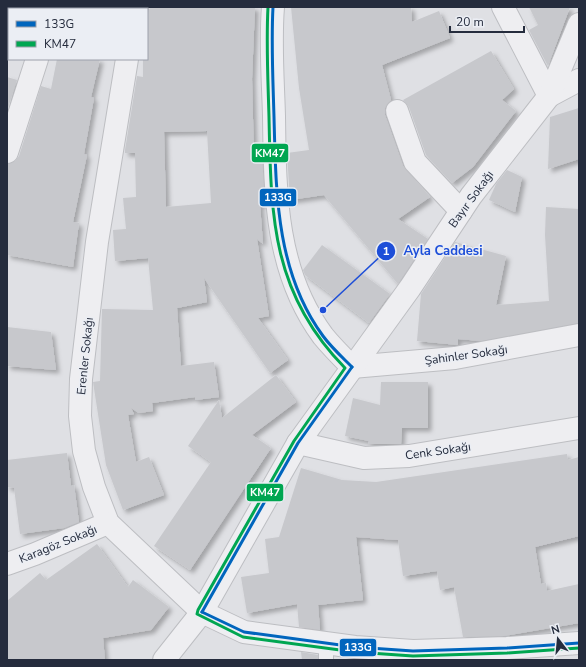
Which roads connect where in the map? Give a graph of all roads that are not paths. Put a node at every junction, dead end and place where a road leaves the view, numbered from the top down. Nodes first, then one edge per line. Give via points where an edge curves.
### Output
1 (273, 7) edge
2 (503, 7) edge
3 (579, 24) edge
4 (37, 60) edge
5 (127, 60) edge
6 (579, 80) edge
7 (549, 96) junction
8 (397, 111) dead end
9 (7, 152) edge
10 (461, 211) junction
11 (579, 335) edge
12 (352, 367) junction
13 (579, 428) edge
14 (298, 443) junction
15 (108, 523) junction
16 (7, 564) edge
17 (202, 612) junction
18 (579, 643) edge
19 (326, 652) edge
20 (164, 660) edge

1 - 12 street via 275,189 284,253 307,311 324,336
2 - 7 street
3 - 7 street, Bayır Sokağı
4 - 9 street
5 - 15 street, Erenler Sokağı via 97,242 81,379 80,416 84,451
6 - 7 street
7 - 10 street, Bayır Sokağı
8 - 10 street via 415,162
10 - 12 street, Bayır Sokağı via 410,288
11 - 12 street, Şahinler Sokağı via 455,358
12 - 14 street, Bayır Sokağı
13 - 14 street, Cenk Sokağı via 409,456 364,458
14 - 17 street, Bayır Sokağı
15 - 16 street, Karagöz Sokağı
15 - 17 street, Erenler Sokağı
17 - 19 street, Erenler Sokağı via 244,632
17 - 20 street, Bayır Sokağı
18 - 19 street, Erenler Sokağı via 413,651 355,647

